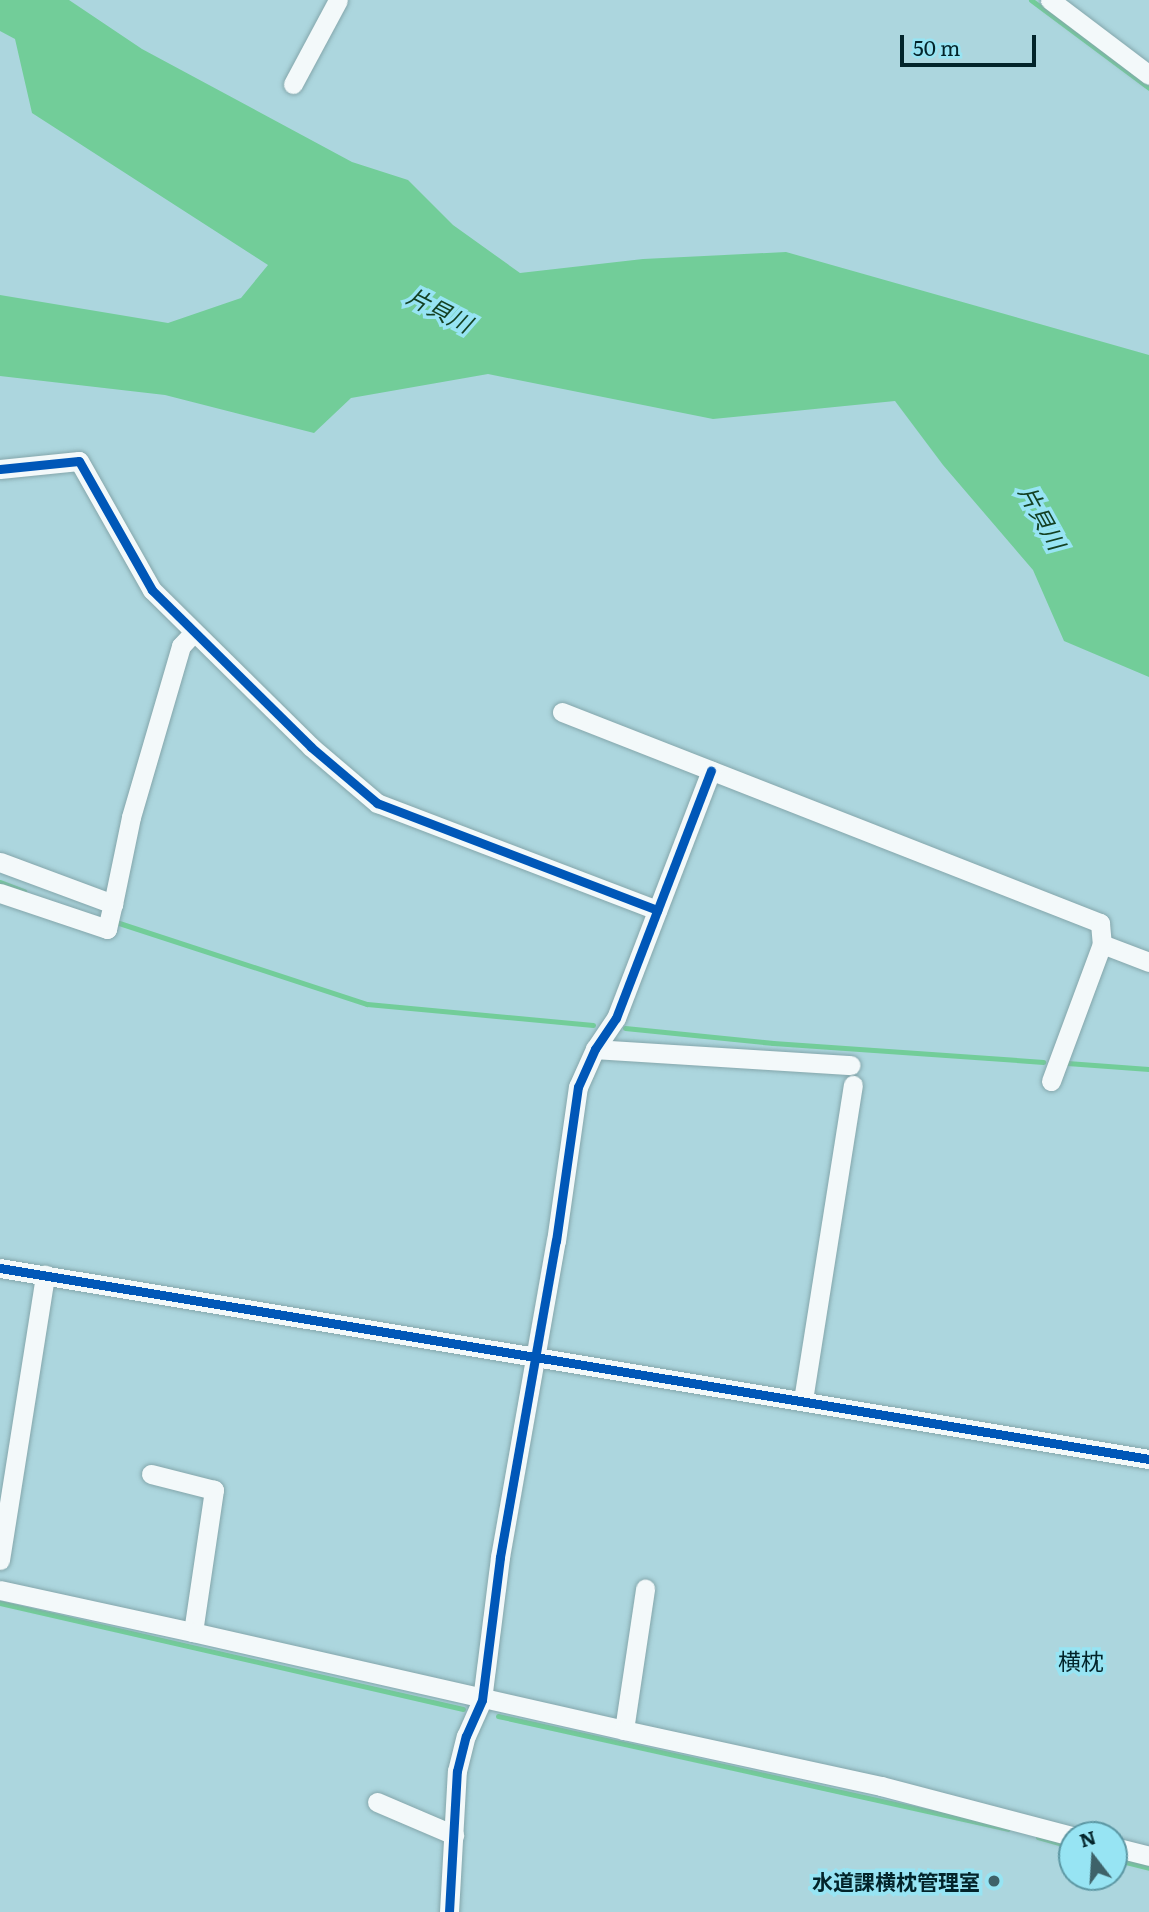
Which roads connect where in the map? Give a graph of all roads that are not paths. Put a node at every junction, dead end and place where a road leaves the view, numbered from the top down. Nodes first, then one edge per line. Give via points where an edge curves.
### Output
1 (338, 0) edge
2 (1050, 0) edge
3 (1149, 75) edge
4 (293, 84) dead end
5 (0, 469) edge
6 (194, 632) junction
7 (562, 712) dead end
8 (710, 771) junction
9 (0, 862) edge
10 (0, 893) edge
11 (113, 904) junction
12 (657, 910) junction
13 (1102, 944) junction
14 (1149, 962) edge
15 (595, 1049) junction
16 (851, 1065) dead end
17 (1051, 1081) dead end
18 (853, 1085) dead end
19 (0, 1268) edge
20 (45, 1275) junction
21 (535, 1357) junction
22 (803, 1400) junction
23 (1149, 1459) edge
24 (151, 1474) dead end
25 (0, 1560) edge
26 (645, 1589) dead end
27 (0, 1590) edge
28 (193, 1632) junction
29 (482, 1700) junction
30 (624, 1730) junction
31 (377, 1802) dead end
32 (1058, 1832) edge
33 (454, 1835) junction
34 (1128, 1851) edge
35 (1149, 1856) edge
36 (449, 1912) edge

1 - 4 street
2 - 3 street
5 - 6 street via 79,461 152,590
6 - 11 street via 181,646 131,817
6 - 12 street via 311,747 377,803
7 - 8 street
8 - 12 street
8 - 13 street via 1100,923
9 - 11 street
10 - 11 street via 107,929
12 - 15 street via 616,1018
13 - 14 street
13 - 17 street
15 - 16 street
15 - 21 street via 578,1087
18 - 22 street
19 - 20 street
20 - 21 street
20 - 25 street
21 - 22 street
21 - 29 street via 500,1557
22 - 23 street
24 - 28 street via 214,1490
26 - 30 street
27 - 28 street
28 - 29 street
29 - 30 street
29 - 33 street via 457,1771
30 - 32 street via 881,1786
31 - 33 street
33 - 36 street
34 - 35 street

